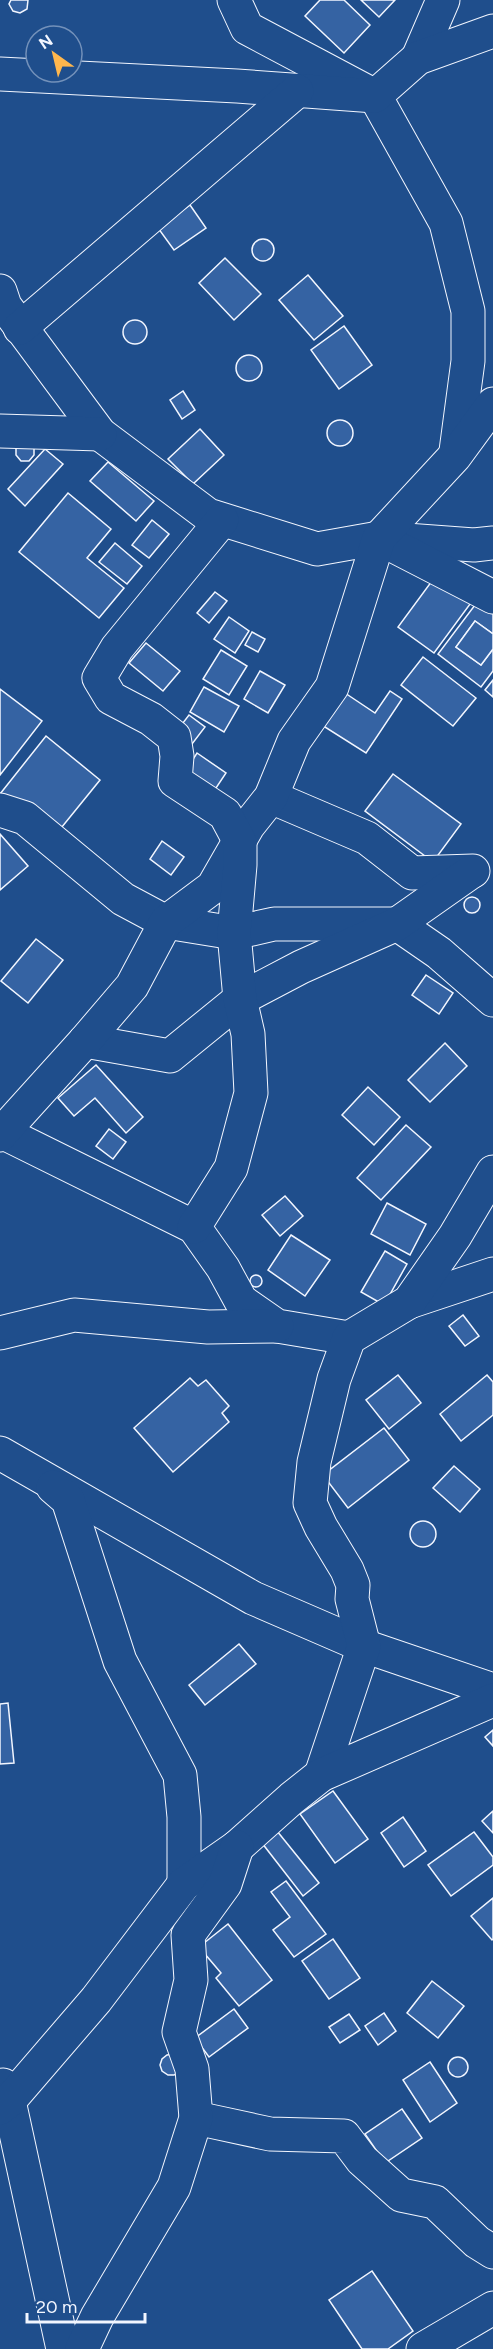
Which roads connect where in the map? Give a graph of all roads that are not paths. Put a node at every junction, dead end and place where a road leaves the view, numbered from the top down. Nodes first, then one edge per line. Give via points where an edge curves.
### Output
1 (234, 0) edge
2 (443, 0) edge
3 (493, 31) edge
4 (418, 58) junction
5 (0, 75) edge
6 (297, 91) junction
7 (375, 96) junction
8 (6, 307) edge
9 (493, 404) edge
10 (0, 431) edge
11 (100, 434) junction
12 (455, 456) junction
13 (222, 519) junction
14 (380, 538) junction
15 (493, 543) edge
16 (493, 597) edge
17 (271, 797) junction
18 (0, 810) edge
19 (240, 842) junction
20 (482, 870) edge
21 (166, 922) junction
22 (397, 924) junction
23 (234, 933) junction
24 (240, 999) junction
25 (493, 1000) edge
26 (86, 1041) junction
27 (1, 1133) edge
28 (493, 1172) edge
29 (194, 1227) junction
30 (493, 1274) edge
31 (409, 1302) junction
32 (277, 1326) junction
33 (0, 1333) edge
34 (349, 1338) junction
35 (0, 1453) edge
36 (42, 1477) junction
37 (364, 1646) junction
38 (493, 1690) edge
39 (493, 1700) edge
40 (321, 1775) junction
41 (237, 1847) junction
42 (184, 1884) junction
43 (3, 2096) edge
44 (196, 2118) junction
45 (493, 2252) edge
46 (493, 2308) edge
47 (63, 2349) edge
48 (82, 2349) edge
49 (423, 2349) edge

1 - 7 street via 247,28
2 - 4 street
3 - 4 street
4 - 7 street
5 - 6 street
6 - 7 street
6 - 8 street
7 - 12 street via 446,223 468,311 468,361
8 - 11 street
9 - 12 street
10 - 11 street
11 - 13 street via 208,515
12 - 14 street
13 - 14 street via 317,549
13 - 19 street via 117,648 99,678 111,698 151,719 174,737 175,781 225,814
14 - 15 street
14 - 16 street
14 - 17 street via 332,687 294,741
17 - 19 street
17 - 20 street via 367,838 412,873
18 - 21 street via 25,818 123,899
19 - 21 street via 213,887
19 - 23 street
20 - 22 street
21 - 23 street
21 - 26 street via 132,986
22 - 23 street via 274,924
22 - 24 street
22 - 25 street via 439,953
23 - 24 street
24 - 26 street via 170,1056
24 - 29 street via 248,1034 251,1093 231,1168
26 - 27 street
27 - 29 street
28 - 31 street
29 - 32 street via 241,1301
30 - 31 street
31 - 34 street
32 - 33 street via 208,1327 74,1315
32 - 34 street
34 - 37 street via 334,1380 314,1462 310,1503 353,1584 352,1599
35 - 36 street
36 - 37 street via 253,1598
36 - 42 street via 68,1500 120,1661 180,1775
37 - 38 street
37 - 40 street
39 - 40 street
40 - 41 street
41 - 42 street
41 - 44 street via 225,1884 188,1935 191,1980 179,2032 192,2068
42 - 43 street via 96,2001
43 - 47 street
44 - 45 street via 270,2134 344,2136 362,2160 401,2195 435,2202
44 - 48 street via 174,2187
46 - 49 street

